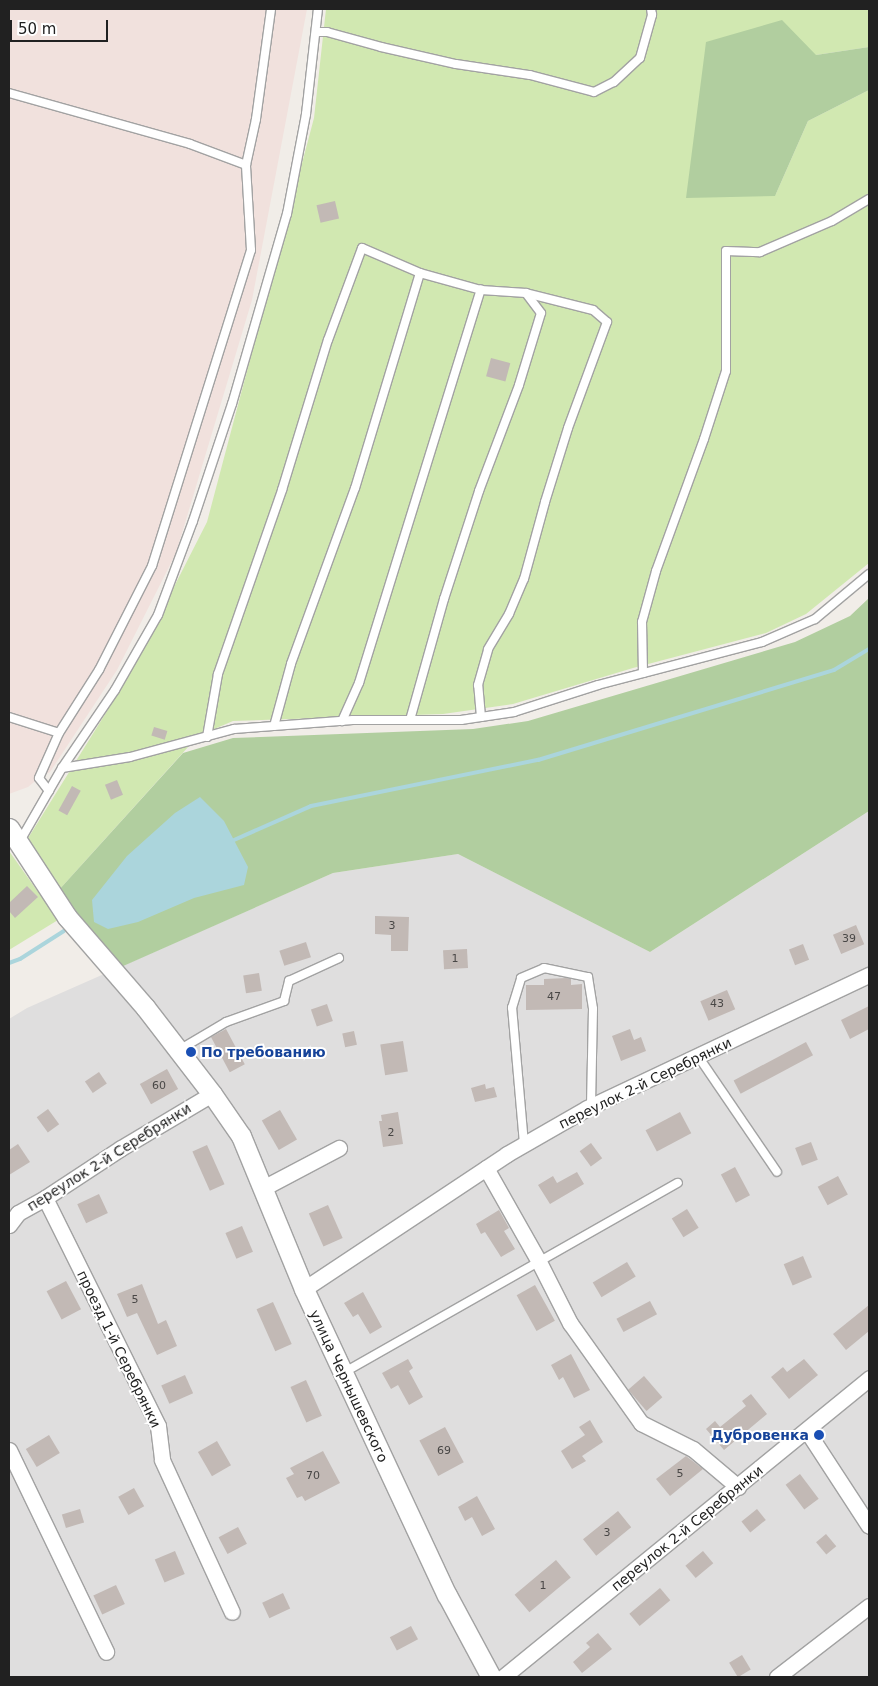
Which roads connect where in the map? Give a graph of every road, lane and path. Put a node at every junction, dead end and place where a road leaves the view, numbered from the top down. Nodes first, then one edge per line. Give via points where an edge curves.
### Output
1 (271, 9) edge
2 (318, 9) edge
3 (651, 9) edge
4 (316, 32) junction
5 (9, 92) edge
6 (246, 165) junction
7 (869, 199) edge
8 (420, 273) junction
9 (481, 290) junction
10 (526, 293) junction
11 (869, 574) edge
12 (643, 673) junction
13 (9, 717) edge
14 (481, 717) junction
15 (410, 720) junction
16 (342, 721) junction
17 (274, 726) junction
18 (59, 733) junction
19 (207, 737) junction
20 (62, 768) junction
21 (49, 791) junction
22 (14, 836) edge
23 (339, 958) dead end
24 (869, 975) edge
25 (179, 1050) junction
26 (698, 1056) junction
27 (212, 1094) junction
28 (591, 1106) junction
29 (524, 1144) junction
30 (339, 1148) dead end
31 (486, 1168) junction
32 (777, 1172) dead end
33 (678, 1183) dead end
34 (263, 1188) junction
35 (45, 1198) junction
36 (9, 1225) edge
37 (538, 1260) junction
38 (304, 1289) junction
39 (343, 1373) junction
40 (869, 1378) edge
41 (807, 1431) junction
42 (9, 1450) edge
43 (738, 1487) junction
44 (869, 1526) edge
45 (869, 1606) edge
46 (232, 1612) dead end
47 (106, 1652) dead end
48 (491, 1677) edge
49 (503, 1677) edge
50 (777, 1677) edge

1 - 6 lane via 256,119
2 - 4 lane
3 - 4 lane via 640,58 614,82 594,92 530,75 456,64
4 - 20 lane via 306,114 287,214 232,404 182,553 158,615 115,690
5 - 6 lane via 190,144
6 - 18 lane via 251,250 152,566 99,670
7 - 12 lane via 832,221 760,252 726,251 726,371 642,622
8 - 9 lane
8 - 17 lane via 355,488 291,664
8 - 19 lane via 362,248 328,340 282,490 218,674
9 - 10 lane
9 - 16 lane via 359,683
10 - 14 lane via 593,310 607,322 565,437 524,579 488,650 478,685
10 - 15 lane via 541,313 447,590
11 - 12 lane via 815,618 771,638
12 - 14 lane via 514,712
13 - 18 lane
14 - 15 lane
15 - 16 lane
16 - 17 lane
17 - 19 lane via 234,729
18 - 21 lane via 39,778
19 - 20 lane via 130,757
20 - 21 lane
21 - 22 lane
22 - 25 street, улица Чернышевского via 67,917
23 - 25 lane via 289,981 284,1001 226,1022
24 - 26 street, переулок 2-й Серебрянки
25 - 27 street, улица Чернышевского
26 - 28 street, переулок 2-й Серебрянки
26 - 32 lane
27 - 34 street, улица Чернышевского via 241,1136
27 - 35 street, переулок 2-й Серебрянки
28 - 29 street, переулок 2-й Серебрянки
28 - 29 lane via 593,1009 588,977 544,968 521,978 512,1008
29 - 31 street, переулок 2-й Серебрянки
30 - 34 street
31 - 37 street
31 - 38 street, переулок 2-й Серебрянки
33 - 37 lane
34 - 38 street, улица Чернышевского
35 - 36 street, переулок 2-й Серебрянки via 18,1213
35 - 46 street, проезд 1-й Серебрянки via 158,1426 162,1460
37 - 39 lane
37 - 43 street via 570,1323 641,1423 693,1448
38 - 39 street, улица Чернышевского
39 - 48 street, улица Чернышевского via 447,1595
40 - 41 street, переулок 2-й Серебрянки
41 - 43 street, переулок 2-й Серебрянки
41 - 44 street
42 - 47 street
43 - 49 street, переулок 2-й Серебрянки
45 - 50 street

